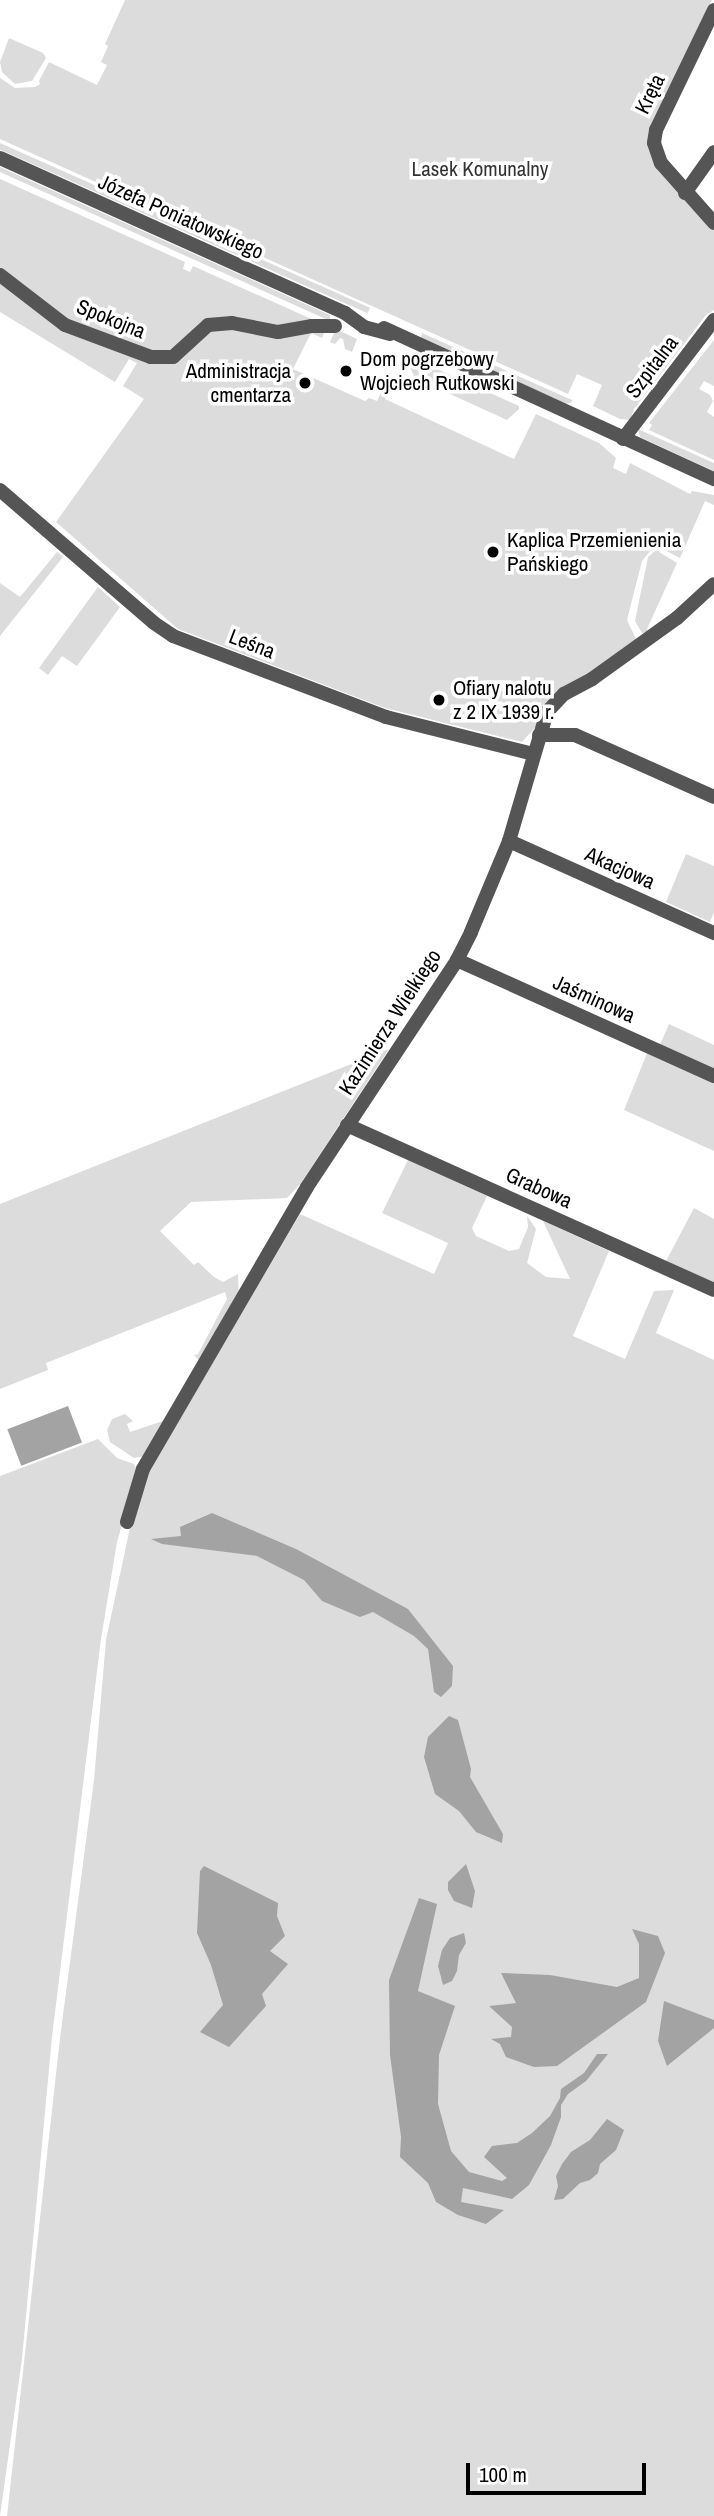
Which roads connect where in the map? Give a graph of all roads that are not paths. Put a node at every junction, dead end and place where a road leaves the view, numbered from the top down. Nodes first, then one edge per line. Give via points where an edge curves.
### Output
1 (714, 9) edge
2 (714, 152) edge
3 (0, 158) edge
4 (685, 193) junction
5 (714, 223) edge
6 (0, 275) edge
7 (714, 320) edge
8 (335, 326) dead end
9 (623, 439) junction
10 (714, 479) edge
11 (0, 490) edge
12 (714, 584) edge
13 (547, 712) junction
14 (539, 735) junction
15 (575, 735) junction
16 (533, 754) junction
17 (714, 797) edge
18 (509, 841) junction
19 (714, 933) edge
20 (457, 960) junction
21 (714, 1076) edge
22 (347, 1125) junction
23 (714, 1290) edge
24 (127, 1522) dead end

1 - 4 street, Kręta via 654,143 657,157
2 - 4 street
3 - 9 street, Józefa Poniatowskiego via 345,313 374,332 390,334
4 - 5 street, Kręta
6 - 8 street, Spokojna via 65,324 151,357 173,357 208,325 232,323 278,332
7 - 9 street, Szpitalna
9 - 10 street, Józefa Poniatowskiego
11 - 16 street, Leśna via 173,636 386,717
12 - 13 street, Kazimierza Wielkiego via 645,642 564,694
13 - 14 street, Kazimierza Wielkiego
13 - 15 street
14 - 15 street
14 - 16 street, Kazimierza Wielkiego
15 - 17 street
16 - 18 street, Kazimierza Wielkiego
18 - 19 street, Akacjowa
18 - 20 street, Kazimierza Wielkiego
20 - 21 street, Jaśminowa
20 - 22 street, Kazimierza Wielkiego
22 - 23 street, Grabowa
22 - 24 street, Kazimierza Wielkiego via 143,1469

